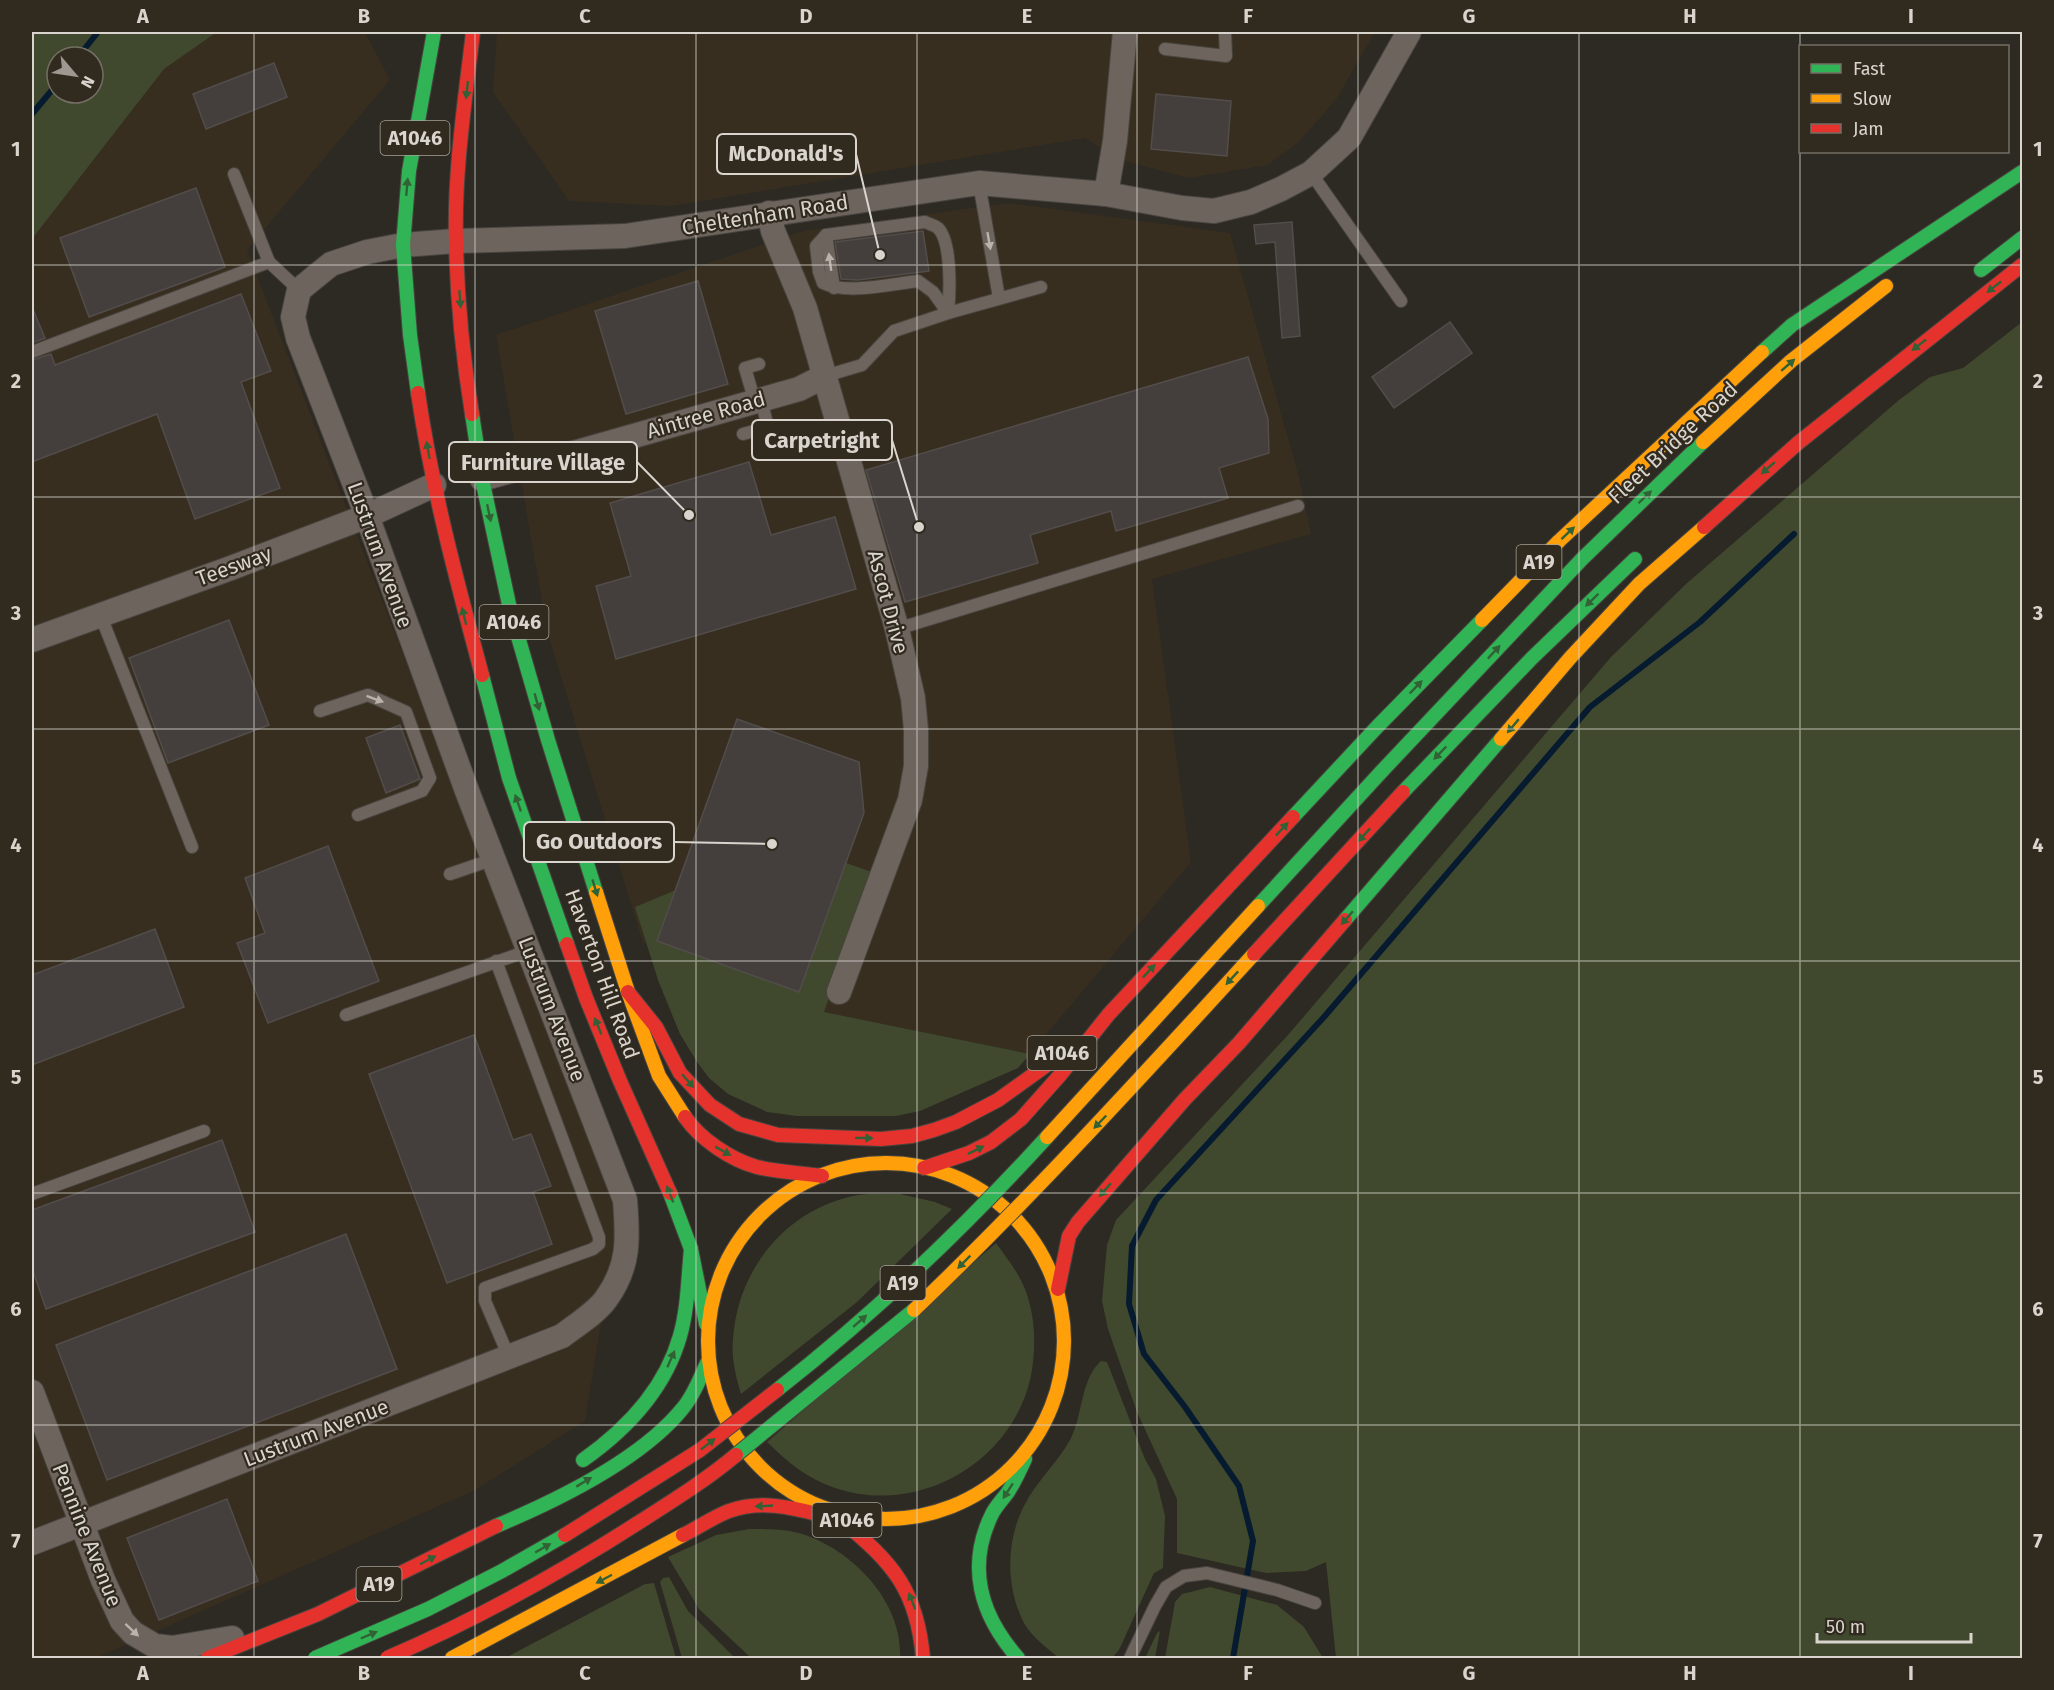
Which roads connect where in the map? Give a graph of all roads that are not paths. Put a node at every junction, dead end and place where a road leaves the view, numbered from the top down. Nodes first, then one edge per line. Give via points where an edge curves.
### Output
1 (434, 32) edge
2 (473, 32) edge
3 (1125, 32) edge
4 (1226, 32) edge
5 (1409, 32) edge
6 (1165, 49) dead end
7 (2022, 172) edge
8 (1311, 173) junction
9 (234, 174) dead end
10 (2022, 178) edge
11 (979, 183) junction
12 (1106, 194) junction
13 (769, 213) junction
14 (2022, 238) edge
15 (456, 241) junction
16 (1939, 244) dead end
17 (403, 245) junction
18 (269, 262) junction
19 (2022, 265) edge
20 (1970, 279) dead end
21 (1893, 281) dead end
22 (1041, 287) dead end
23 (299, 290) junction
24 (999, 298) junction
25 (1401, 301) dead end
26 (948, 313) junction
27 (32, 352) edge
28 (759, 364) dead end
29 (825, 376) junction
30 (758, 401) junction
31 (743, 434) dead end
32 (482, 479) junction
33 (434, 485) junction
34 (1298, 506) dead end
35 (367, 516) junction
36 (1646, 549) dead end
37 (100, 614) junction
38 (897, 629) junction
39 (32, 640) edge
40 (320, 711) dead end
41 (358, 816) dead end
42 (192, 848) dead end
43 (494, 859) junction
44 (450, 874) dead end
45 (530, 950) junction
46 (496, 961) junction
47 (628, 992) junction
48 (839, 992) dead end
49 (1109, 1014) junction
50 (346, 1015) dead end
51 (204, 1131) dead end
52 (924, 1168) junction
53 (822, 1176) junction
54 (32, 1194) edge
55 (691, 1249) junction
56 (1058, 1289) junction
57 (706, 1324) junction
58 (508, 1357) junction
59 (707, 1363) junction
60 (32, 1392) edge
61 (1035, 1439) junction
62 (573, 1466) dead end
63 (524, 1499) dead end
64 (821, 1515) junction
65 (842, 1521) junction
66 (81, 1525) junction
67 (476, 1534) junction
68 (32, 1544) edge
69 (1315, 1603) dead end
70 (280, 1629) junction
71 (208, 1659) edge
72 (315, 1659) edge
73 (387, 1659) edge
74 (452, 1659) edge
75 (923, 1659) edge
76 (1018, 1659) edge
77 (1130, 1659) edge

17 -> 1 main road, A1046 via 409,171
2 -> 15 main road, A1046 via 459,159
3 - 12 street
4 - 6 lane via 1226,56
5 - 8 street, Cheltenham Road via 1349,138
49 -> 7 main road, A19 via 1377,727 1550,550 1792,325
8 - 12 street, Cheltenham Road via 1251,202 1214,211
8 - 25 lane
9 - 18 lane
10 - 16 main road
11 - 12 street, Cheltenham Road
11 - 13 street, Cheltenham Road
11 -> 24 lane
13 - 15 street, Cheltenham Road via 625,236
13 - 29 street, Ascot Drive via 806,308
14 - 20 main road
15 - 17 street, Cheltenham Road
15 -> 32 main road, Haverton Hill Road / A1046 via 465,369
17 - 23 street via 331,264
33 -> 17 main road, Haverton Hill Road / A1046 via 410,335
18 - 23 lane
18 - 27 lane
19 -> 56 main road via 1798,442 1632,592 1570,658 1239,1043 1096,1200 1070,1236
72 -> 21 main road, Fleet Bridge Road / A19, bridge via 428,1609 576,1529 700,1450 884,1300 1005,1183 1582,559 1791,361
22 - 24 lane
23 - 35 street, Lustrum Avenue via 293,317 298,338
24 - 26 lane
26 -> 26 lane via 933,292 918,281 834,288 823,283 816,246 826,235 925,222 937,227 944,237 951,285
26 - 29 lane via 894,331 862,365
28 - 30 lane via 745,368
29 - 30 street, Aintree Road via 799,389
29 - 38 street, Ascot Drive
30 - 31 lane via 768,427
30 - 32 street, Aintree Road
32 -> 47 main road, Haverton Hill Road / A1046 via 510,609
33 - 35 street, Teesway
55 -> 33 main road, Haverton Hill Road / A1046 via 663,1174 586,998 511,784
34 - 38 lane
35 - 37 street, Teesway
35 - 43 street, Lustrum Avenue
36 -> 73 main road, A19, bridge via 1532,658 1403,792 1104,1118 912,1312 713,1474 531,1588
37 - 39 street, Teesway
37 - 42 lane
38 - 48 street, Ascot Drive via 913,698 916,766 910,800
40 -> 41 lane via 368,695 406,712 430,778 422,791
43 - 44 lane
43 - 45 street, Lustrum Avenue
45 - 46 lane
45 - 58 street, Lustrum Avenue via 625,1200 628,1240 622,1268 605,1301 562,1336
46 - 50 lane
46 - 58 lane via 599,1237 599,1244 593,1249 485,1288 485,1301
47 -> 49 main road, A1046 via 659,1030 678,1070 712,1108 735,1124 777,1136 889,1139 955,1123 1036,1075
47 -> 53 main road, Haverton Hill Road / A1046 via 659,1076 692,1127 719,1150 756,1167
52 -> 49 main road, A19 via 991,1142 1021,1119
51 - 54 lane
52 - 53 main road, A1046 via 869,1168
52 - 56 main road, A1046 via 970,1181 1001,1197 1038,1238
53 - 57 main road, A1046 via 780,1197 741,1238 714,1288
55 - 57 main road, Haverton Hill Road / A1046
62 -> 55 main road via 623,1430 659,1384 674,1354 685,1314
56 - 61 main road, A1046 via 1064,1317 1062,1378 1053,1407
57 - 59 main road, A1046
58 - 66 street, Lustrum Avenue
59 - 64 main road, A1046 via 730,1431 758,1469
67 -> 59 main road, A19 via 551,1501 650,1440 680,1412
60 - 66 street, Pennine Avenue
61 - 65 main road, A1046 via 970,1495 945,1507 909,1516
61 -> 76 main road, A1046 via 1012,1486 992,1515 981,1547 978,1579 985,1607 1004,1644
63 - 67 main road
64 - 65 main road, A1046
64 -> 74 main road via 781,1505 729,1511
75 -> 65 main road, A1046 via 919,1619 907,1588 887,1561
66 - 68 street, Lustrum Avenue
66 -> 70 street, Pennine Avenue via 122,1621 155,1646 172,1648
70 -> 67 main road, A19 via 317,1615
69 - 77 lane via 1207,1573 1184,1576 1166,1587
70 - 71 main road, A19

